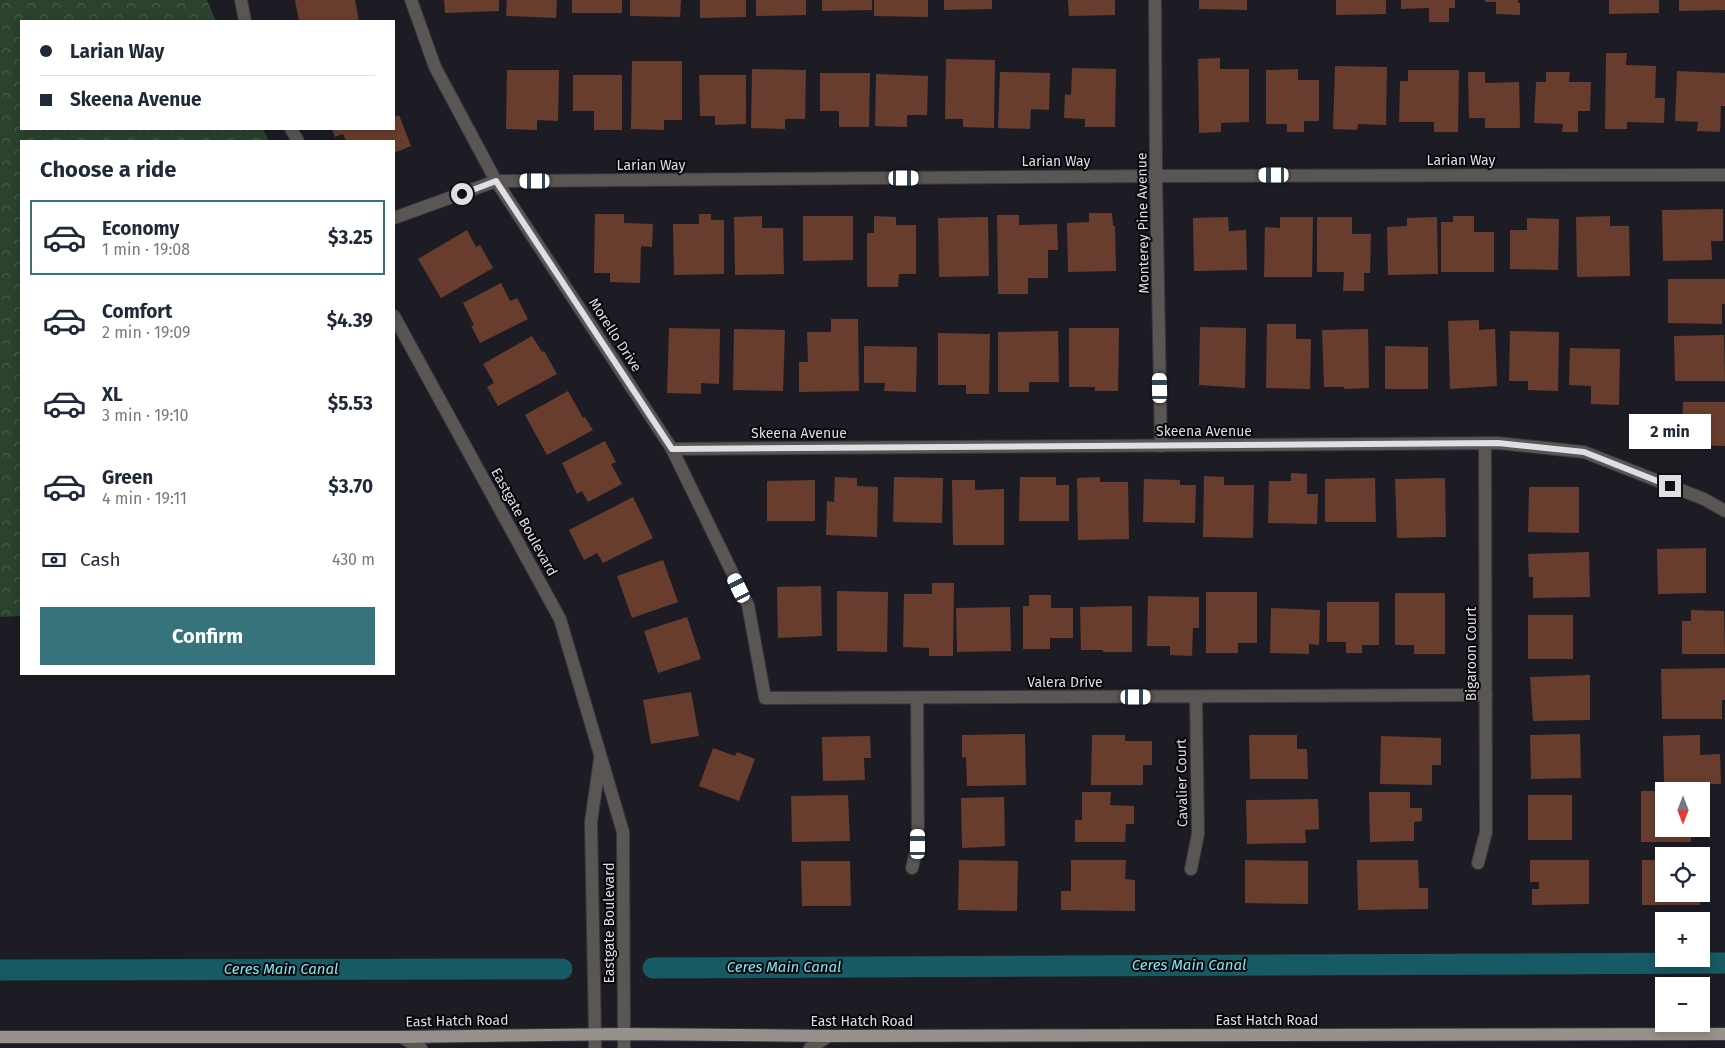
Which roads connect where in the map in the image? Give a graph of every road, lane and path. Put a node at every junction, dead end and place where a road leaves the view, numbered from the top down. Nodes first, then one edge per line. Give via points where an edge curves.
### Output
1 (240, 0) edge
2 (411, 0) edge
3 (1155, 0) edge
4 (245, 20) edge
5 (1725, 175) edge
6 (1156, 176) junction
7 (496, 181) junction
8 (395, 218) edge
9 (395, 318) edge
10 (1485, 444) junction
11 (1161, 446) junction
12 (672, 449) junction
13 (1725, 511) edge
14 (1486, 696) junction
15 (1196, 697) junction
16 (765, 698) joint
17 (917, 698) junction
18 (601, 754) junction
19 (1478, 863) dead end
20 (912, 868) dead end
21 (1190, 869) dead end
22 (624, 1034) junction
23 (1725, 1034) edge
24 (595, 1035) junction
25 (829, 1036) junction
26 (0, 1037) edge
27 (401, 1037) junction
28 (421, 1048) edge
29 (595, 1048) edge
30 (624, 1048) edge
31 (810, 1048) edge

1 - 4 street
2 - 7 street, Morello Drive via 435,66
3 - 6 street, Monterey Pine Avenue
5 - 6 street, Larian Way
6 - 7 street, Larian Way
6 - 11 street, Monterey Pine Avenue
7 - 8 street, Larian Way
7 - 12 street, Morello Drive
9 - 18 street, Eastgate Boulevard via 560,619
10 - 11 street, Skeena Avenue
10 - 13 street, Skeena Avenue via 1584,452 1704,499
10 - 14 street, Bigaroon Court
11 - 12 street, Skeena Avenue
12 - 16 street, Morello Drive via 748,605
14 - 15 street, Valera Drive
14 - 19 street, Bigaroon Court via 1486,832
15 - 17 street, Valera Drive
15 - 21 street, Cavalier Court via 1198,834
16 - 17 street, Valera Drive
17 - 20 street via 918,844
18 - 22 street, Eastgate Boulevard via 623,832
18 - 24 street, Eastgate Boulevard via 591,822
22 - 24 main road, East Hatch Road
22 - 25 main road, East Hatch Road
22 - 30 street, Eastgate Boulevard
23 - 25 main road, East Hatch Road
24 - 27 main road, East Hatch Road
24 - 29 street, Eastgate Boulevard
25 - 31 street
26 - 27 main road, East Hatch Road
27 - 28 street

